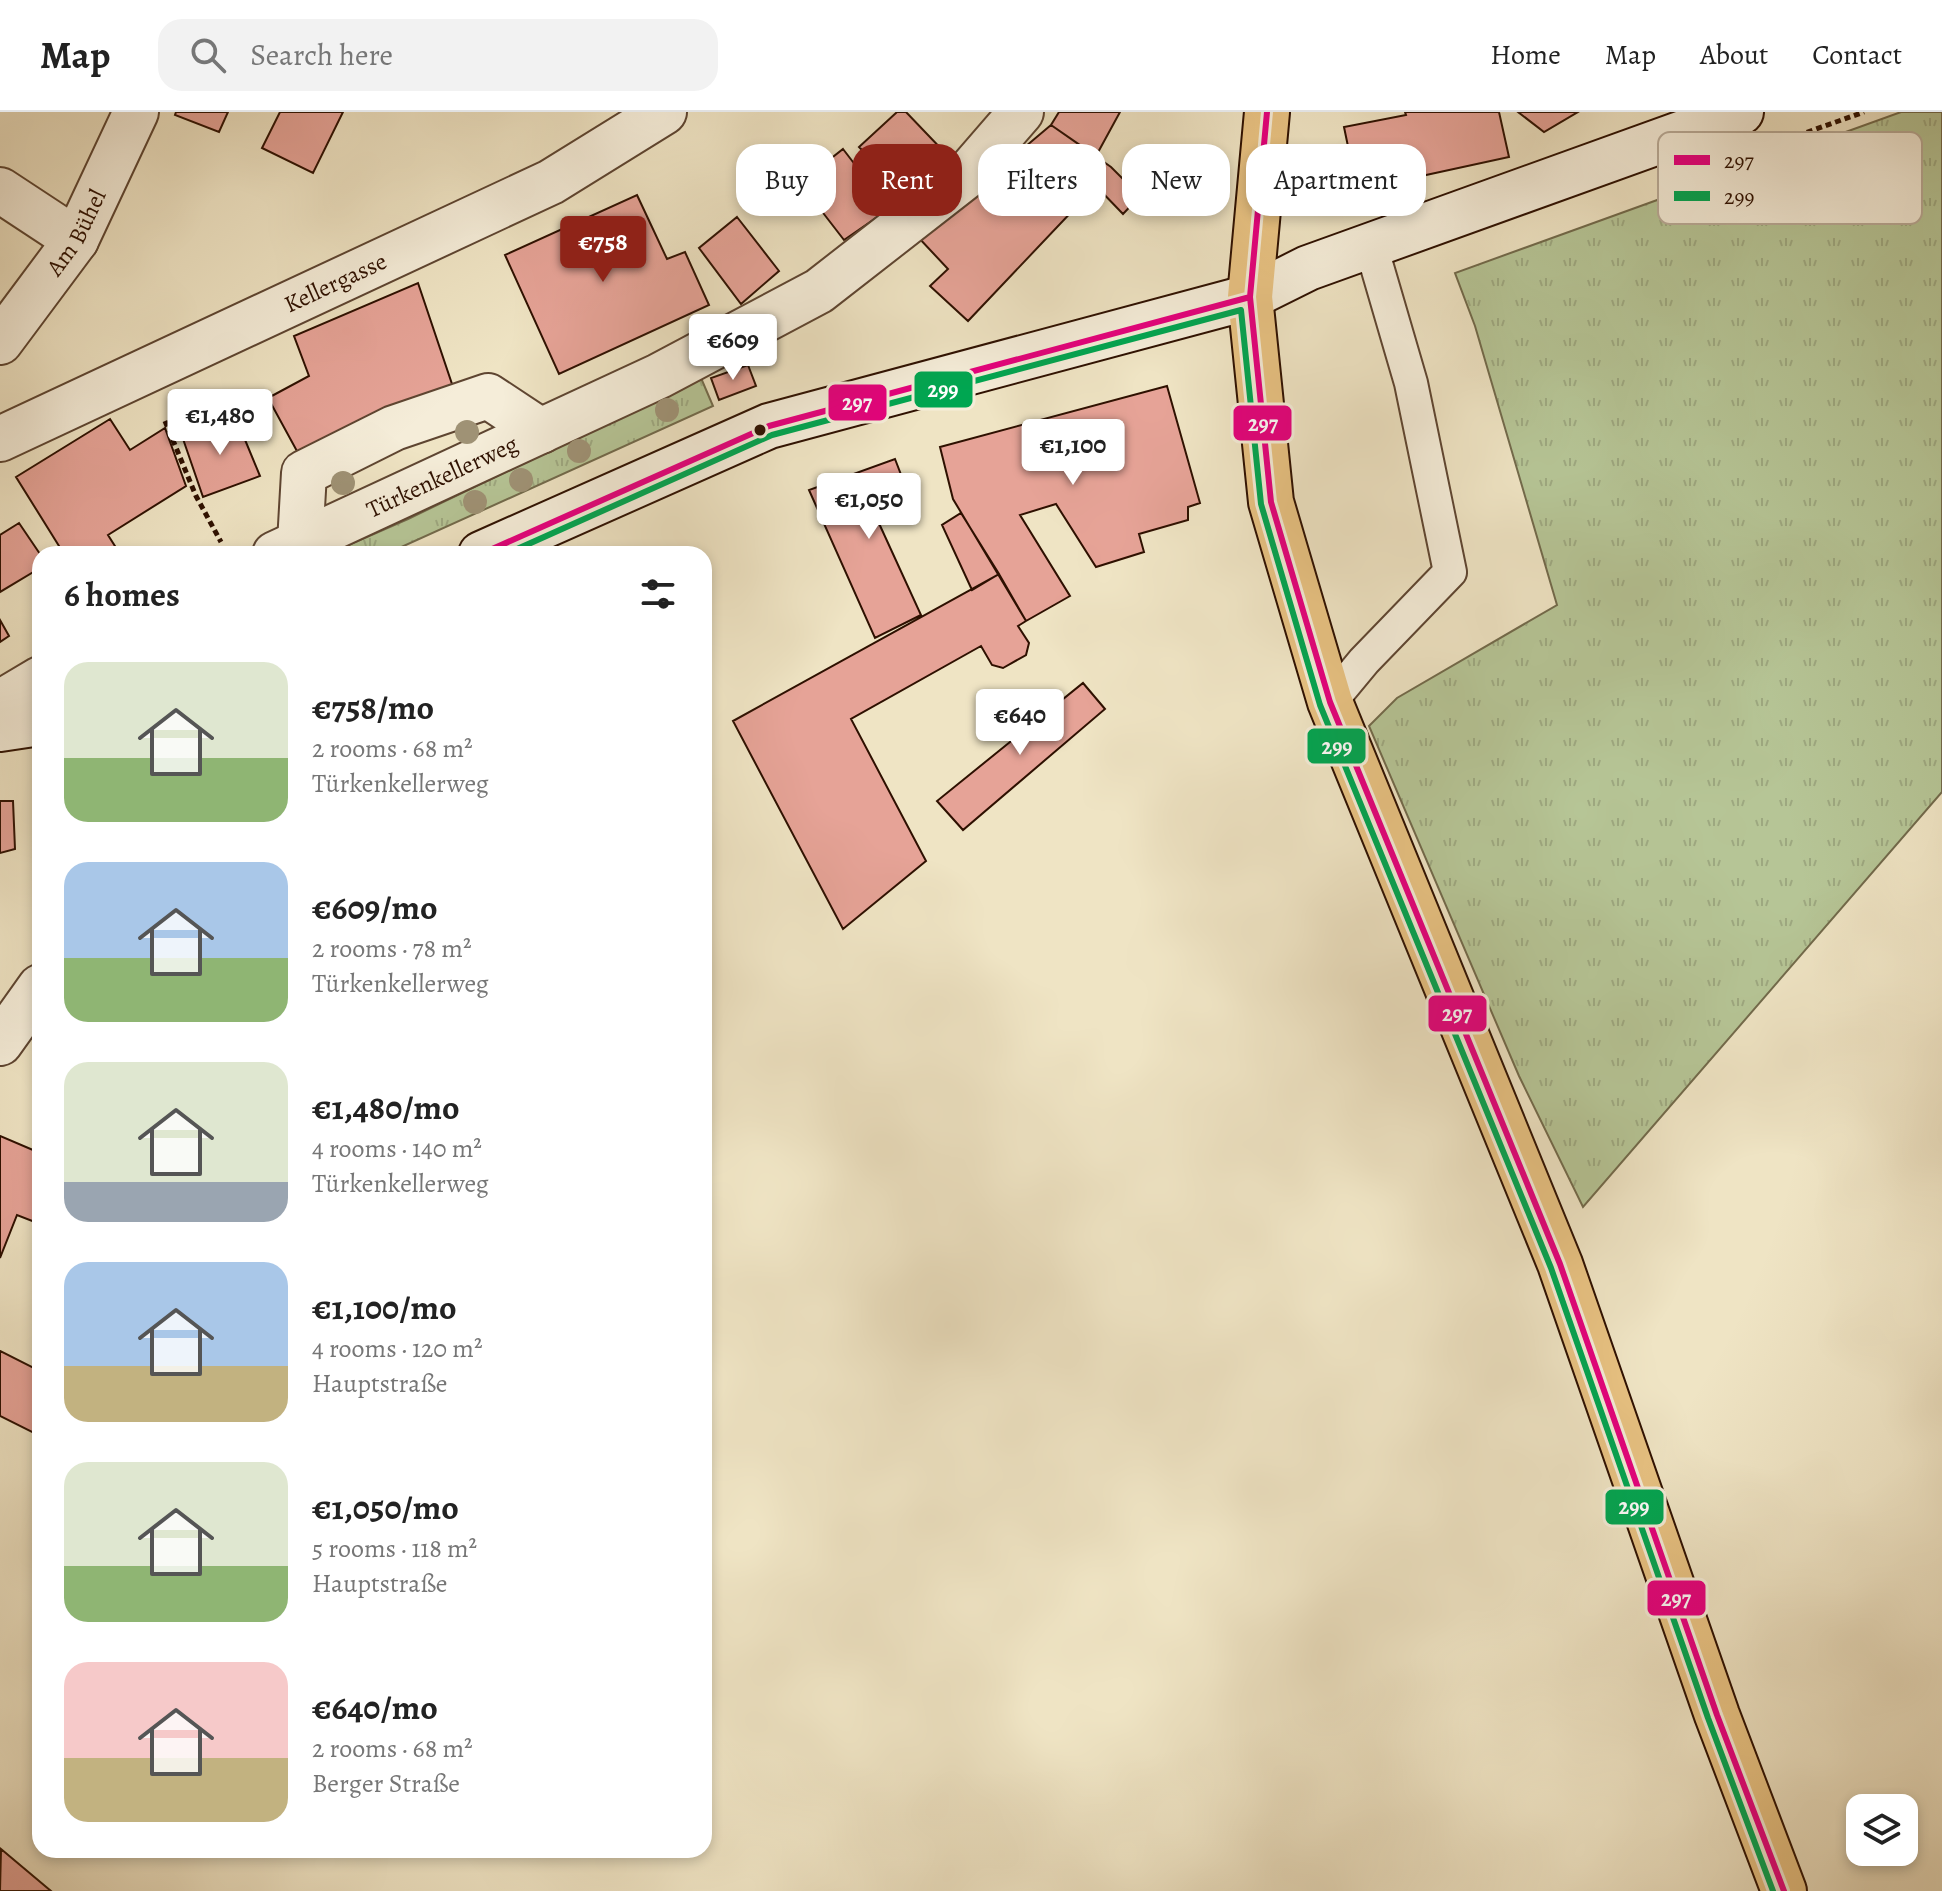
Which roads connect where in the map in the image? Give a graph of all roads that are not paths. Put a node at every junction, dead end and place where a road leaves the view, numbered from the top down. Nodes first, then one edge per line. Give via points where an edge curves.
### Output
1 (136, 112) edge
2 (664, 112) edge
3 (1021, 112) edge
4 (1267, 112) edge
5 (1741, 112) edge
6 (1686, 132) edge
7 (1658, 142) edge
8 (0, 190) edge
9 (76, 240) junction
10 (1371, 246) junction
11 (1250, 297) junction
12 (0, 342) edge
13 (541, 431) junction
14 (0, 439) edge
15 (287, 546) edge
16 (291, 546) edge
17 (499, 546) edge
18 (32, 684) edge
19 (1330, 702) junction
20 (0, 703) edge
21 (32, 724) edge
22 (0, 729) edge
23 (32, 998) edge
24 (0, 1043) edge
25 (1784, 1891) edge

1 - 9 street, Am Bühel
2 - 14 street, Kellergasse via 551,182
3 - 13 street, Türkenkellerweg via 964,178 819,291
4 - 11 main road
5 - 6 street
7 - 10 street
8 - 9 street
9 - 12 street, Am Bühel
10 - 11 street via 1308,268
10 - 19 lane via 1411,383 1450,572
11 - 17 street via 769,426
11 - 19 main road via 1271,502
13 - 15 street, Türkenkellerweg via 488,396 394,428 304,473
13 - 16 street, Türkenkellerweg
18 - 20 street
19 - 25 main road via 1560,1264
21 - 22 street
23 - 24 street

